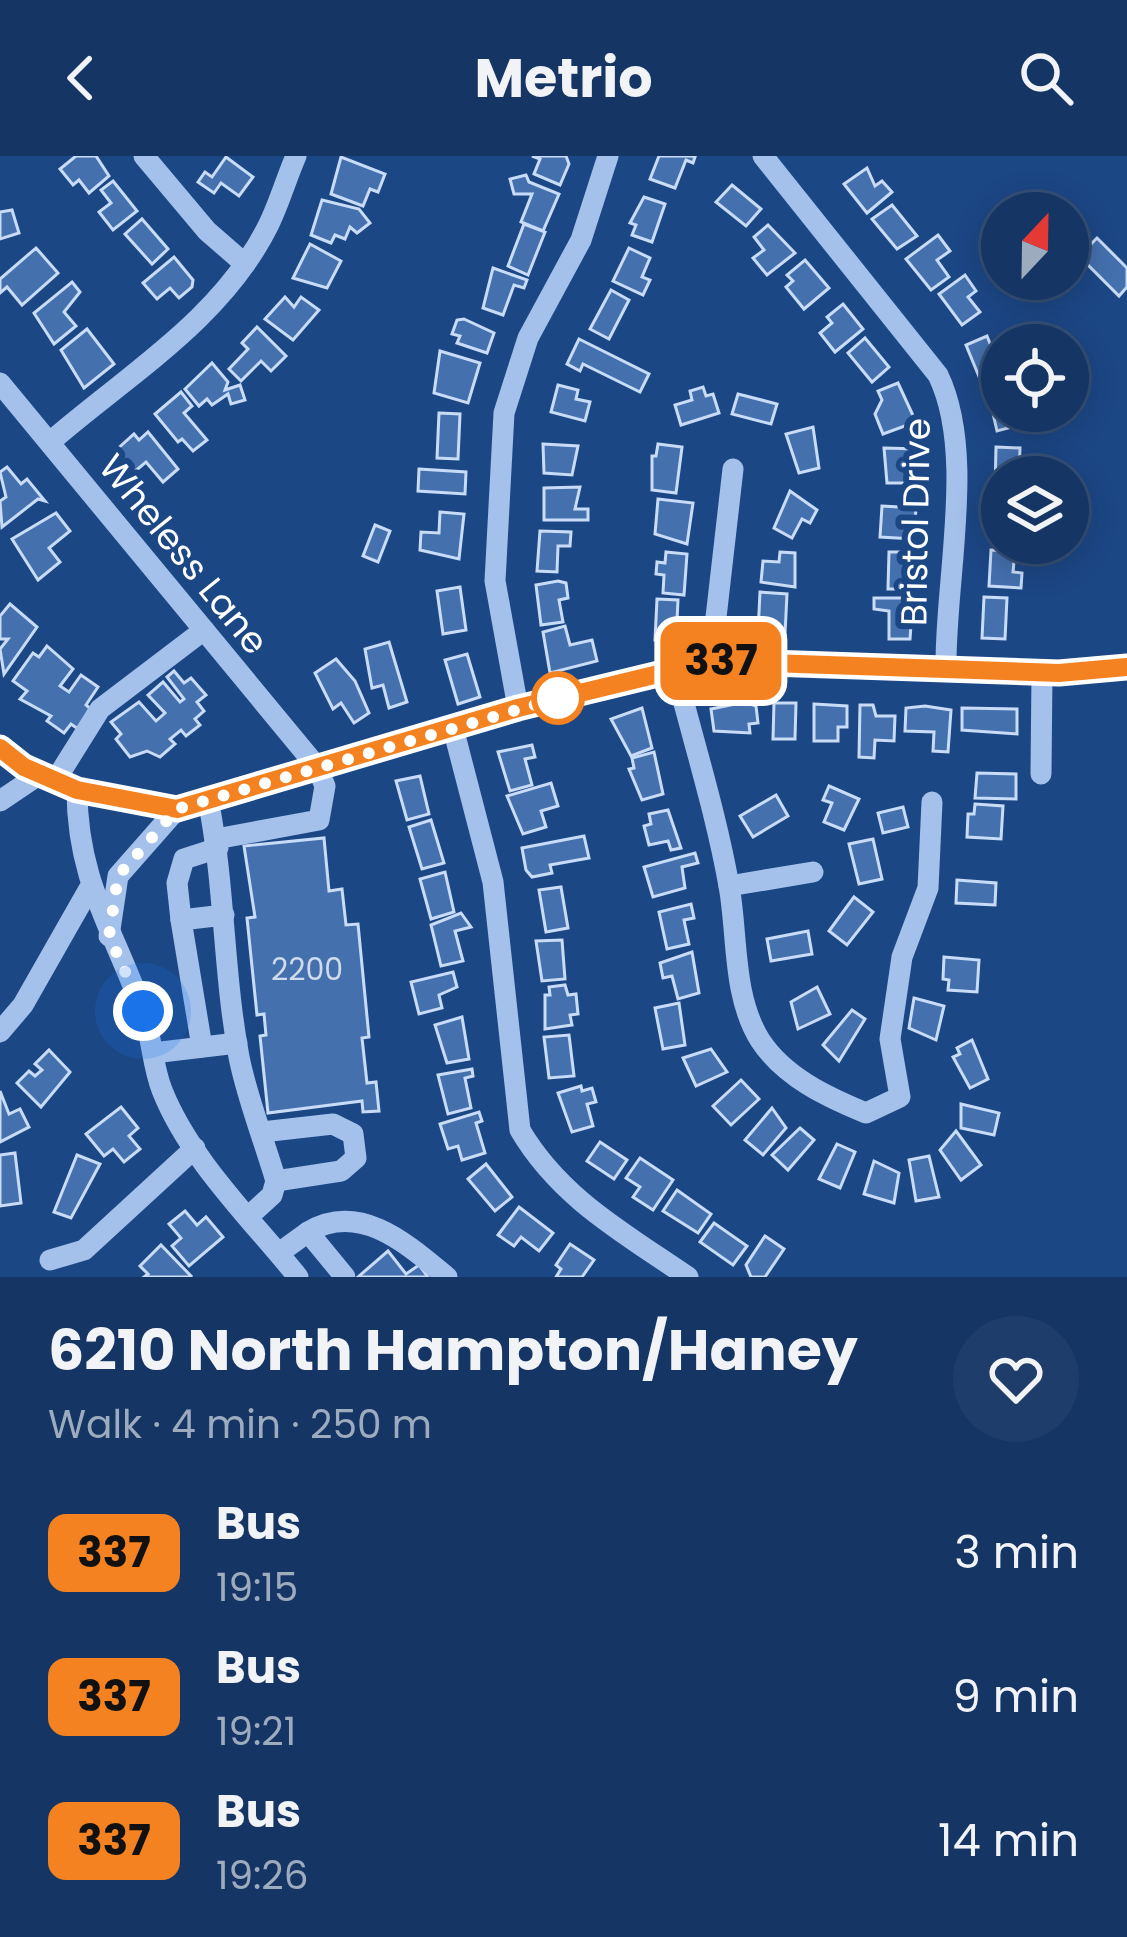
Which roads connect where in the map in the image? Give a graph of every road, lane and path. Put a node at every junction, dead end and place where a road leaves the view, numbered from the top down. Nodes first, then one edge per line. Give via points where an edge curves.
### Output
1 (144, 156) edge
2 (296, 156) edge
3 (608, 156) edge
4 (763, 156) edge
5 (245, 264) junction
6 (0, 382) edge
7 (50, 442) junction
8 (734, 469) dead end
9 (204, 630) junction
10 (712, 661) junction
11 (946, 667) junction
12 (1127, 667) edge
13 (675, 668) junction
14 (1042, 672) junction
15 (518, 708) junction
16 (453, 728) junction
17 (0, 748) edge
18 (316, 767) junction
19 (1041, 774) dead end
20 (47, 777) junction
21 (77, 790) junction
22 (208, 800) junction
23 (0, 801) edge
24 (932, 802) dead end
25 (177, 809) junction
26 (217, 843) junction
27 (813, 872) dead end
28 (729, 886) junction
29 (89, 889) junction
30 (224, 915) junction
31 (181, 920) junction
32 (109, 936) junction
33 (0, 1032) edge
34 (237, 1043) junction
35 (202, 1048) junction
36 (153, 1053) junction
37 (262, 1132) junction
38 (195, 1148) junction
39 (276, 1181) junction
40 (250, 1216) junction
41 (308, 1232) junction
42 (279, 1253) junction
43 (50, 1260) dead end
44 (298, 1277) edge
45 (344, 1277) edge
46 (448, 1277) edge
47 (688, 1277) edge

1 - 5 street
2 - 5 street
3 - 15 street via 581,240 527,338 504,413 495,581
4 - 11 street, Bristol Drive via 938,375 952,404
5 - 7 street via 177,340
6 - 7 street, Wheless Lane
7 - 9 street, Wheless Lane
8 - 10 street
9 - 18 street, Wheless Lane
9 - 20 street via 100,709
10 - 11 street
10 - 13 street
11 - 14 street
12 - 14 street
13 - 15 street
13 - 28 street
14 - 19 street
15 - 16 street
16 - 18 street
16 - 47 street via 493,883 520,1130 570,1196
17 - 20 street
18 - 22 street
18 - 26 street via 326,786 319,820
20 - 21 street
20 - 23 street
21 - 25 street
21 - 29 street
22 - 25 street
22 - 26 street
24 - 28 street via 928,888 902,957 890,1039 900,1097 866,1113 786,1069 761,1041 740,978
25 - 32 street via 118,876
26 - 30 street
26 - 31 street via 184,859
27 - 28 street
29 - 32 street
29 - 33 street
30 - 31 street
30 - 34 street
31 - 35 street
32 - 36 street
34 - 35 street
34 - 37 street
35 - 36 street
36 - 38 street via 162,1090
37 - 39 street
37 - 39 street via 333,1124 353,1134 357,1147 341,1171
38 - 40 street
38 - 43 street via 84,1250
39 - 40 street
40 - 42 street
41 - 42 street
41 - 45 street
41 - 46 street via 331,1219 362,1220
42 - 44 street

